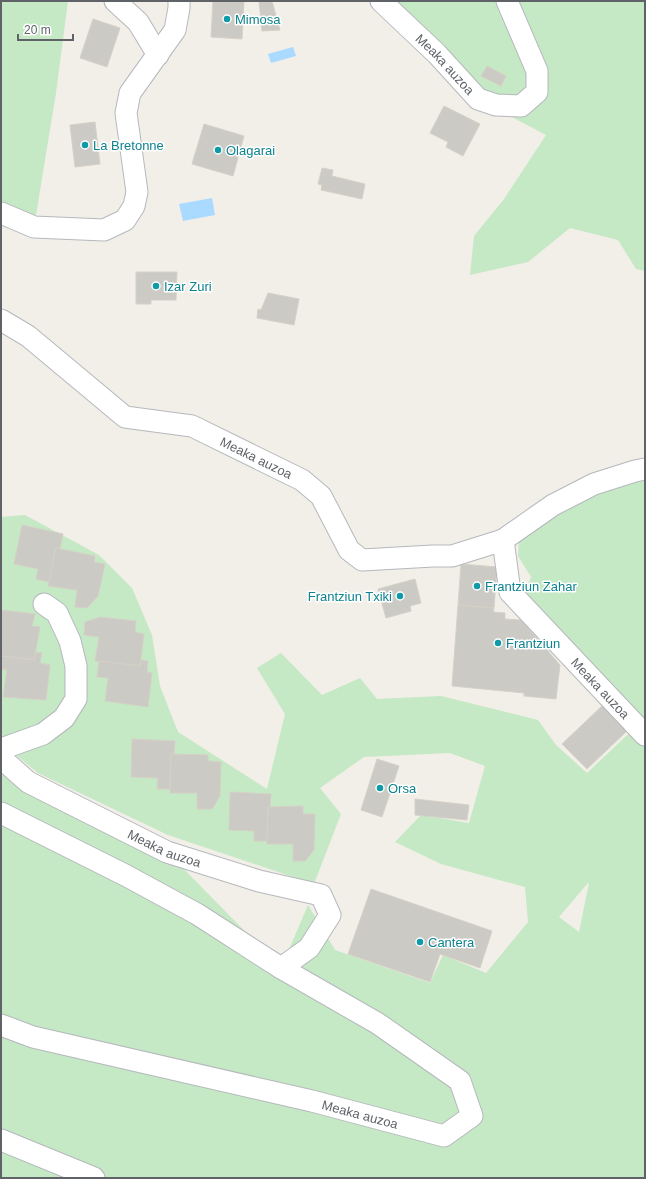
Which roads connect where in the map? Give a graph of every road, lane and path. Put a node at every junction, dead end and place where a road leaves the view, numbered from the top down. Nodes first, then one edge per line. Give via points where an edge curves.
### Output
1 (115, 1) edge
2 (179, 1) edge
3 (381, 1) edge
4 (507, 1) edge
5 (158, 55) junction
6 (1, 213) edge
7 (1, 320) edge
8 (645, 469) edge
9 (503, 540) junction
10 (44, 604) dead end
11 (645, 734) edge
12 (1, 749) edge
13 (1, 758) edge
14 (1, 813) edge
15 (281, 968) junction
16 (1, 1025) edge
17 (1, 1140) edge
18 (94, 1178) edge

1 - 5 street via 138,22
2 - 5 street via 175,30
3 - 4 street, Meaka auzoa via 437,54 478,99 496,105 521,106 537,92 537,71
5 - 6 street via 130,93 126,113 137,192 134,206 125,220 104,230 34,227
7 - 9 street, Meaka auzoa via 28,336 126,417 192,426 302,480 321,496 349,550 362,560 452,556
8 - 9 street, Meaka auzoa via 594,484 553,505
9 - 11 street, Meaka auzoa via 510,592
10 - 12 street via 57,613 70,641 76,666 76,699 64,718 43,734
13 - 15 street, Meaka auzoa via 28,782 167,852 258,881 321,894 330,915 309,948
14 - 15 street, Meaka auzoa via 197,914
15 - 16 street, Meaka auzoa via 377,1023 460,1081 472,1116 444,1136 312,1101 33,1037
17 - 18 street

